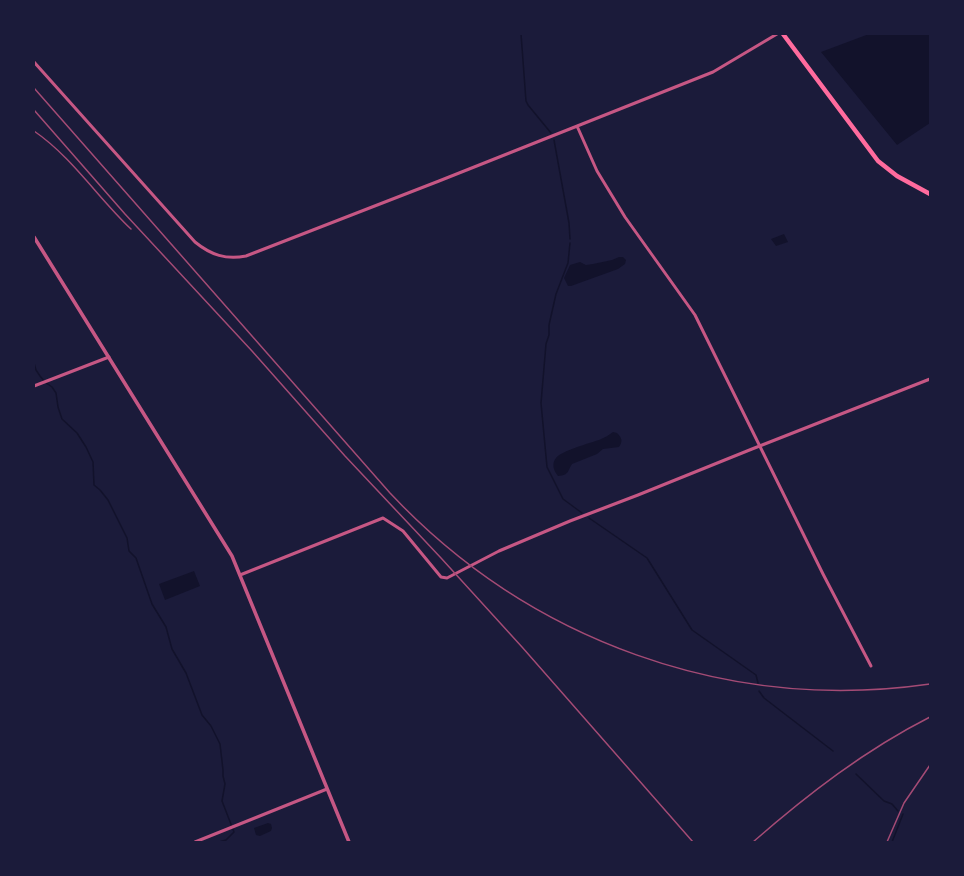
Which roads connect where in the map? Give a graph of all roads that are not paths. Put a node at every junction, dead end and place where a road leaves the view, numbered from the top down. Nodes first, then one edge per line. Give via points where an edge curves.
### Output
1 (777, 34) edge
2 (783, 34) edge
3 (34, 62) edge
4 (577, 126) junction
5 (930, 194) edge
6 (34, 237) edge
7 (109, 357) junction
8 (930, 379) edge
9 (34, 386) edge
10 (760, 446) junction
11 (240, 575) junction
12 (871, 666) dead end
13 (327, 789) junction
14 (195, 842) edge
15 (349, 842) edge

1 - 4 street via 713,72
2 - 5 main road via 878,161 896,176
3 - 4 street via 195,242 204,250 223,257 246,256
4 - 10 street via 597,171 621,211 695,315
6 - 7 street
7 - 9 street
7 - 11 street via 222,538
8 - 10 street
10 - 11 street via 570,521 499,551 445,578 441,577 403,531 383,518
10 - 12 street
11 - 13 street
13 - 14 street
13 - 15 street

